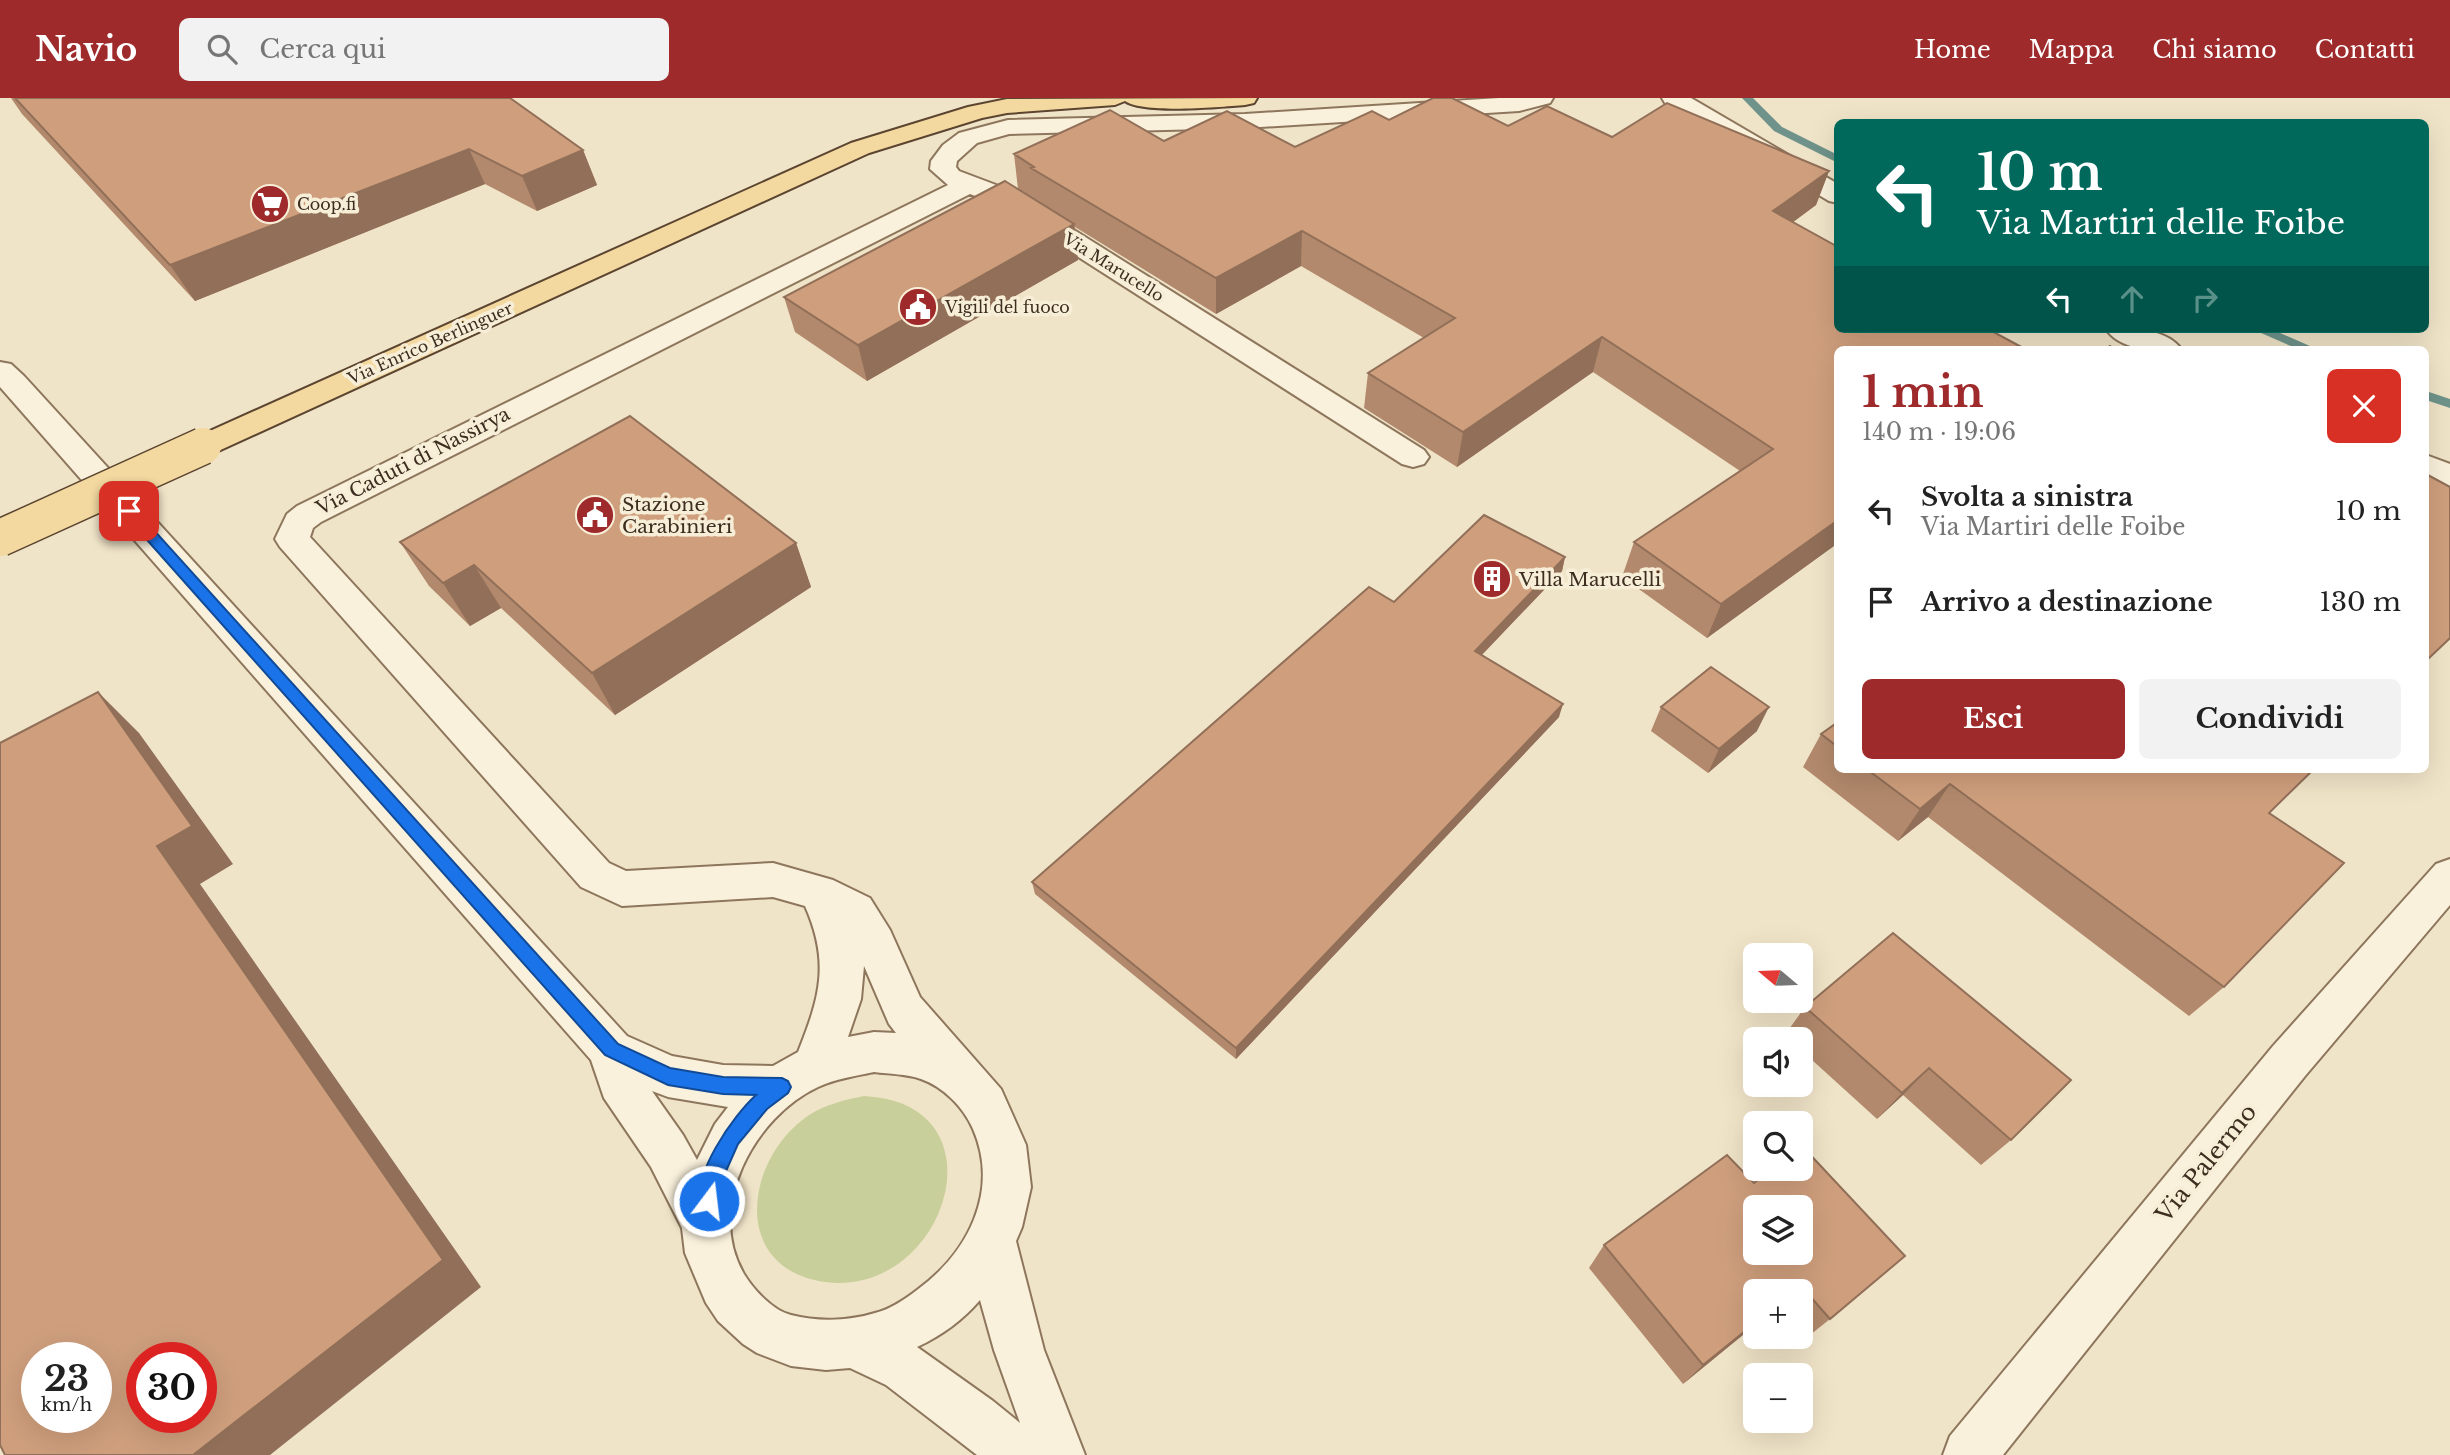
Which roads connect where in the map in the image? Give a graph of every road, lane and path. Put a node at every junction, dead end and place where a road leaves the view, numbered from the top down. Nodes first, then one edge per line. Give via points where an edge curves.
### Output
1 (1115, 98) edge
2 (1135, 98) edge
3 (1245, 98) edge
4 (1541, 98) edge
5 (1661, 98) edge
6 (1682, 101) edge
7 (926, 105) dead end
8 (860, 148) junction
9 (968, 185) junction
10 (1834, 193) edge
11 (2129, 333) edge
12 (2158, 346) edge
13 (0, 371) edge
14 (1413, 457) dead end
15 (2429, 467) edge
16 (2450, 476) edge
17 (0, 538) edge
18 (2450, 876) edge
19 (819, 892) junction
20 (611, 1049) junction
21 (798, 1077) junction
22 (970, 1086) junction
23 (705, 1223) junction
24 (992, 1241) junction
25 (858, 1345) junction
26 (1017, 1455) edge
27 (1059, 1455) edge
28 (1969, 1455) edge

1 - 8 main road, Via Enrico Berlinguer via 1007,106
2 - 3 main road
4 - 9 street, Via Marucello via 1519,104 1245,121 1008,127 968,138 944,161 943,169 950,176
5 - 6 street
6 - 10 street
7 - 8 main road, Via Enrico Berlinguer
8 - 17 main road, Via Enrico Berlinguer, bridge
9 - 14 street, Via Marucello via 1003,197
9 - 19 street, Via Caduti di Nassirya via 309,514 299,522 292,539 596,876 622,888 774,880
11 - 12 street
13 - 20 street
15 - 16 street
18 - 28 street, Via Palermo via 2289,1060
19 - 21 street via 834,922 844,959 842,991
19 - 22 street, Via Caduti di Nassirya via 855,911 875,943 904,1010
20 - 21 street via 668,1076 723,1086
20 - 23 street via 620,1083 667,1151
21 - 22 street via 834,1059 874,1052 913,1056 948,1069
21 - 23 street via 760,1103 731,1137 712,1179
22 - 24 street via 997,1123 1007,1159 1005,1200
23 - 25 street via 713,1266 734,1304 768,1331 811,1345
24 - 25 street via 975,1271 924,1318 892,1335
24 - 27 street via 1010,1324
25 - 26 street via 904,1367

